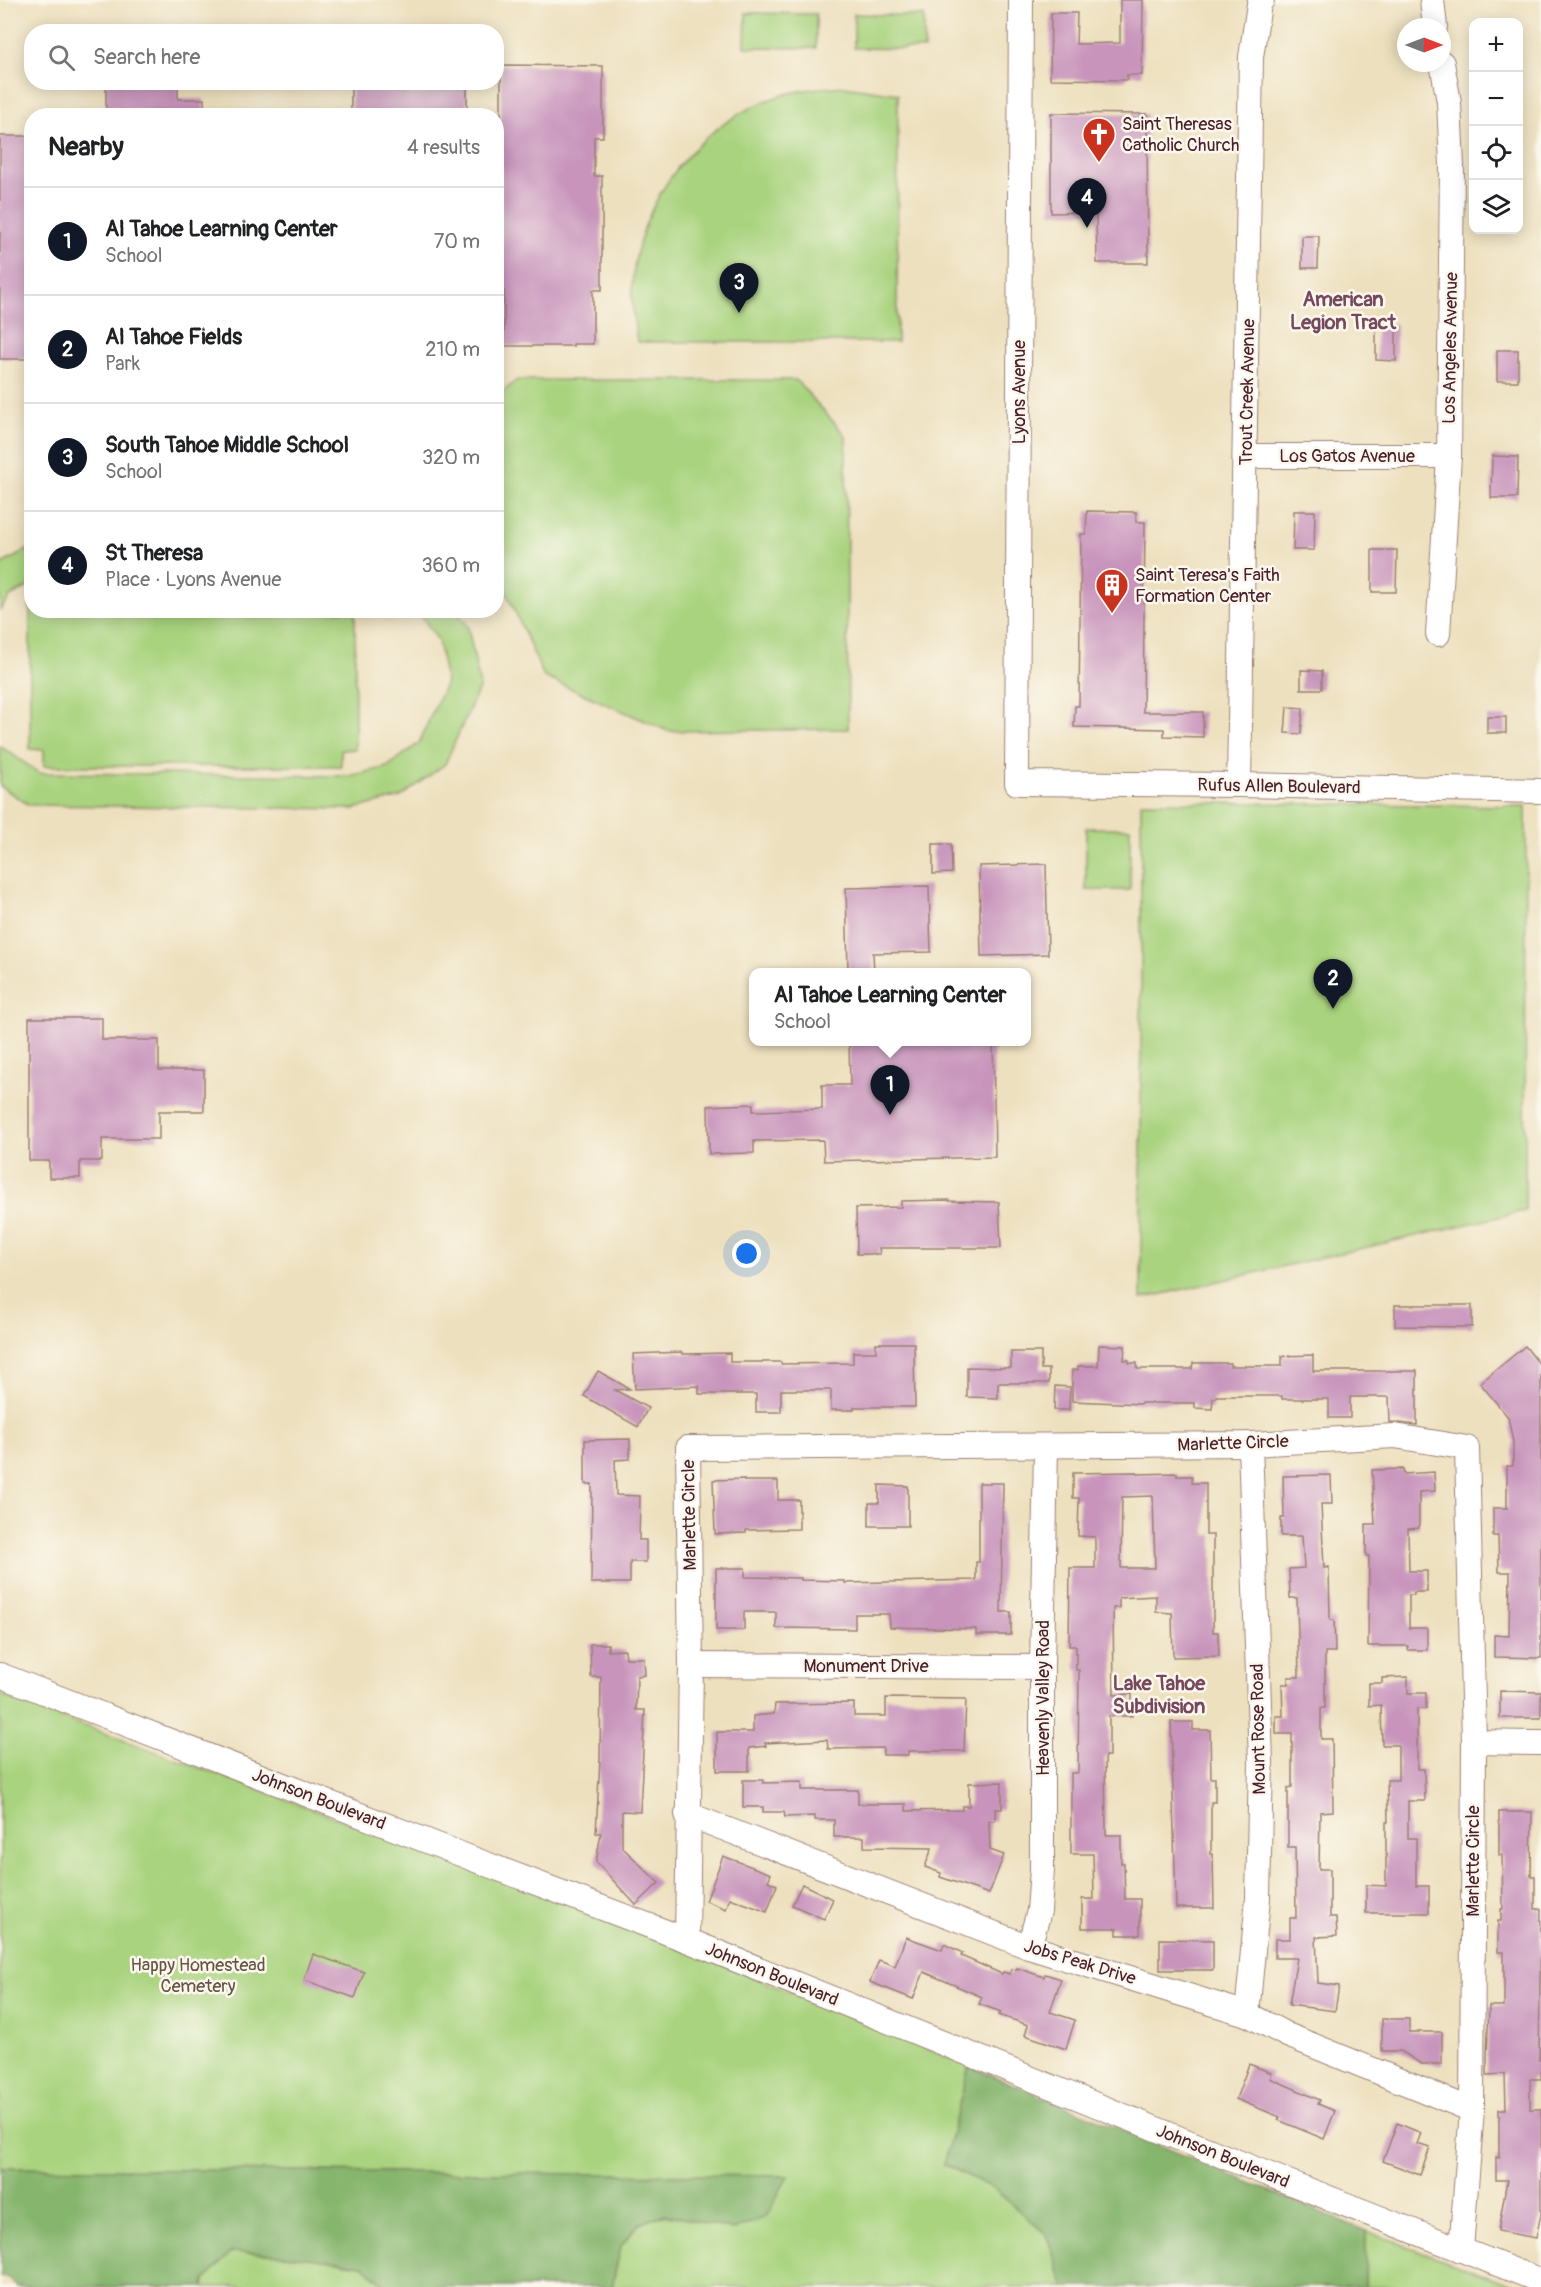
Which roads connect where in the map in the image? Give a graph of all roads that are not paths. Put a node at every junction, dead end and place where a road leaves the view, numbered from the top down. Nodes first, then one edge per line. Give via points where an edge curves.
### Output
1 (1021, 0) edge
2 (1262, 0) edge
3 (1432, 0) edge
4 (1434, 18) edge
5 (1444, 72) edge
6 (1246, 456) junction
7 (1449, 456) junction
8 (1438, 634) dead end
9 (1017, 783) joint
10 (1239, 785) junction
11 (1541, 791) edge
12 (1250, 1444) junction
13 (1046, 1447) junction
14 (691, 1665) junction
15 (1042, 1667) junction
16 (0, 1675) edge
17 (1474, 1742) junction
18 (1541, 1743) edge
19 (687, 1814) junction
20 (687, 1940) junction
21 (1029, 1947) junction
22 (1247, 2014) junction
23 (1472, 2110) junction
24 (1461, 2250) junction
25 (1541, 2281) edge

1 - 9 street, Lyons Avenue
2 - 6 street, Trout Creek Avenue via 1251,57
3 - 4 street
5 - 7 street, Los Angeles Avenue via 1452,165
6 - 7 street, Los Gatos Avenue
6 - 10 street, Trout Creek Avenue
7 - 8 street, Los Angeles Avenue
9 - 10 street, Rufus Allen Boulevard
10 - 11 street, Rufus Allen Boulevard
12 - 13 street, Marlette Circle
12 - 17 street, Marlette Circle via 1395,1436 1467,1448
12 - 22 street, Mount Rose Road via 1261,1762 1258,1898
13 - 14 street, Marlette Circle via 688,1448
13 - 15 street, Heavenly Valley Road
14 - 15 street, Monument Drive
14 - 19 street, Marlette Circle
15 - 21 street, Heavenly Valley Road via 1042,1869 1040,1911
16 - 20 street, Johnson Boulevard
17 - 18 street
17 - 23 street, Marlette Circle
19 - 20 street, Marlette Circle
19 - 21 street, Jobs Peak Drive
20 - 24 street, Johnson Boulevard
21 - 22 street, Jobs Peak Drive
22 - 23 street, Jobs Peak Drive via 1287,2035
23 - 24 street, Marlette Circle
24 - 25 street, Johnson Boulevard

